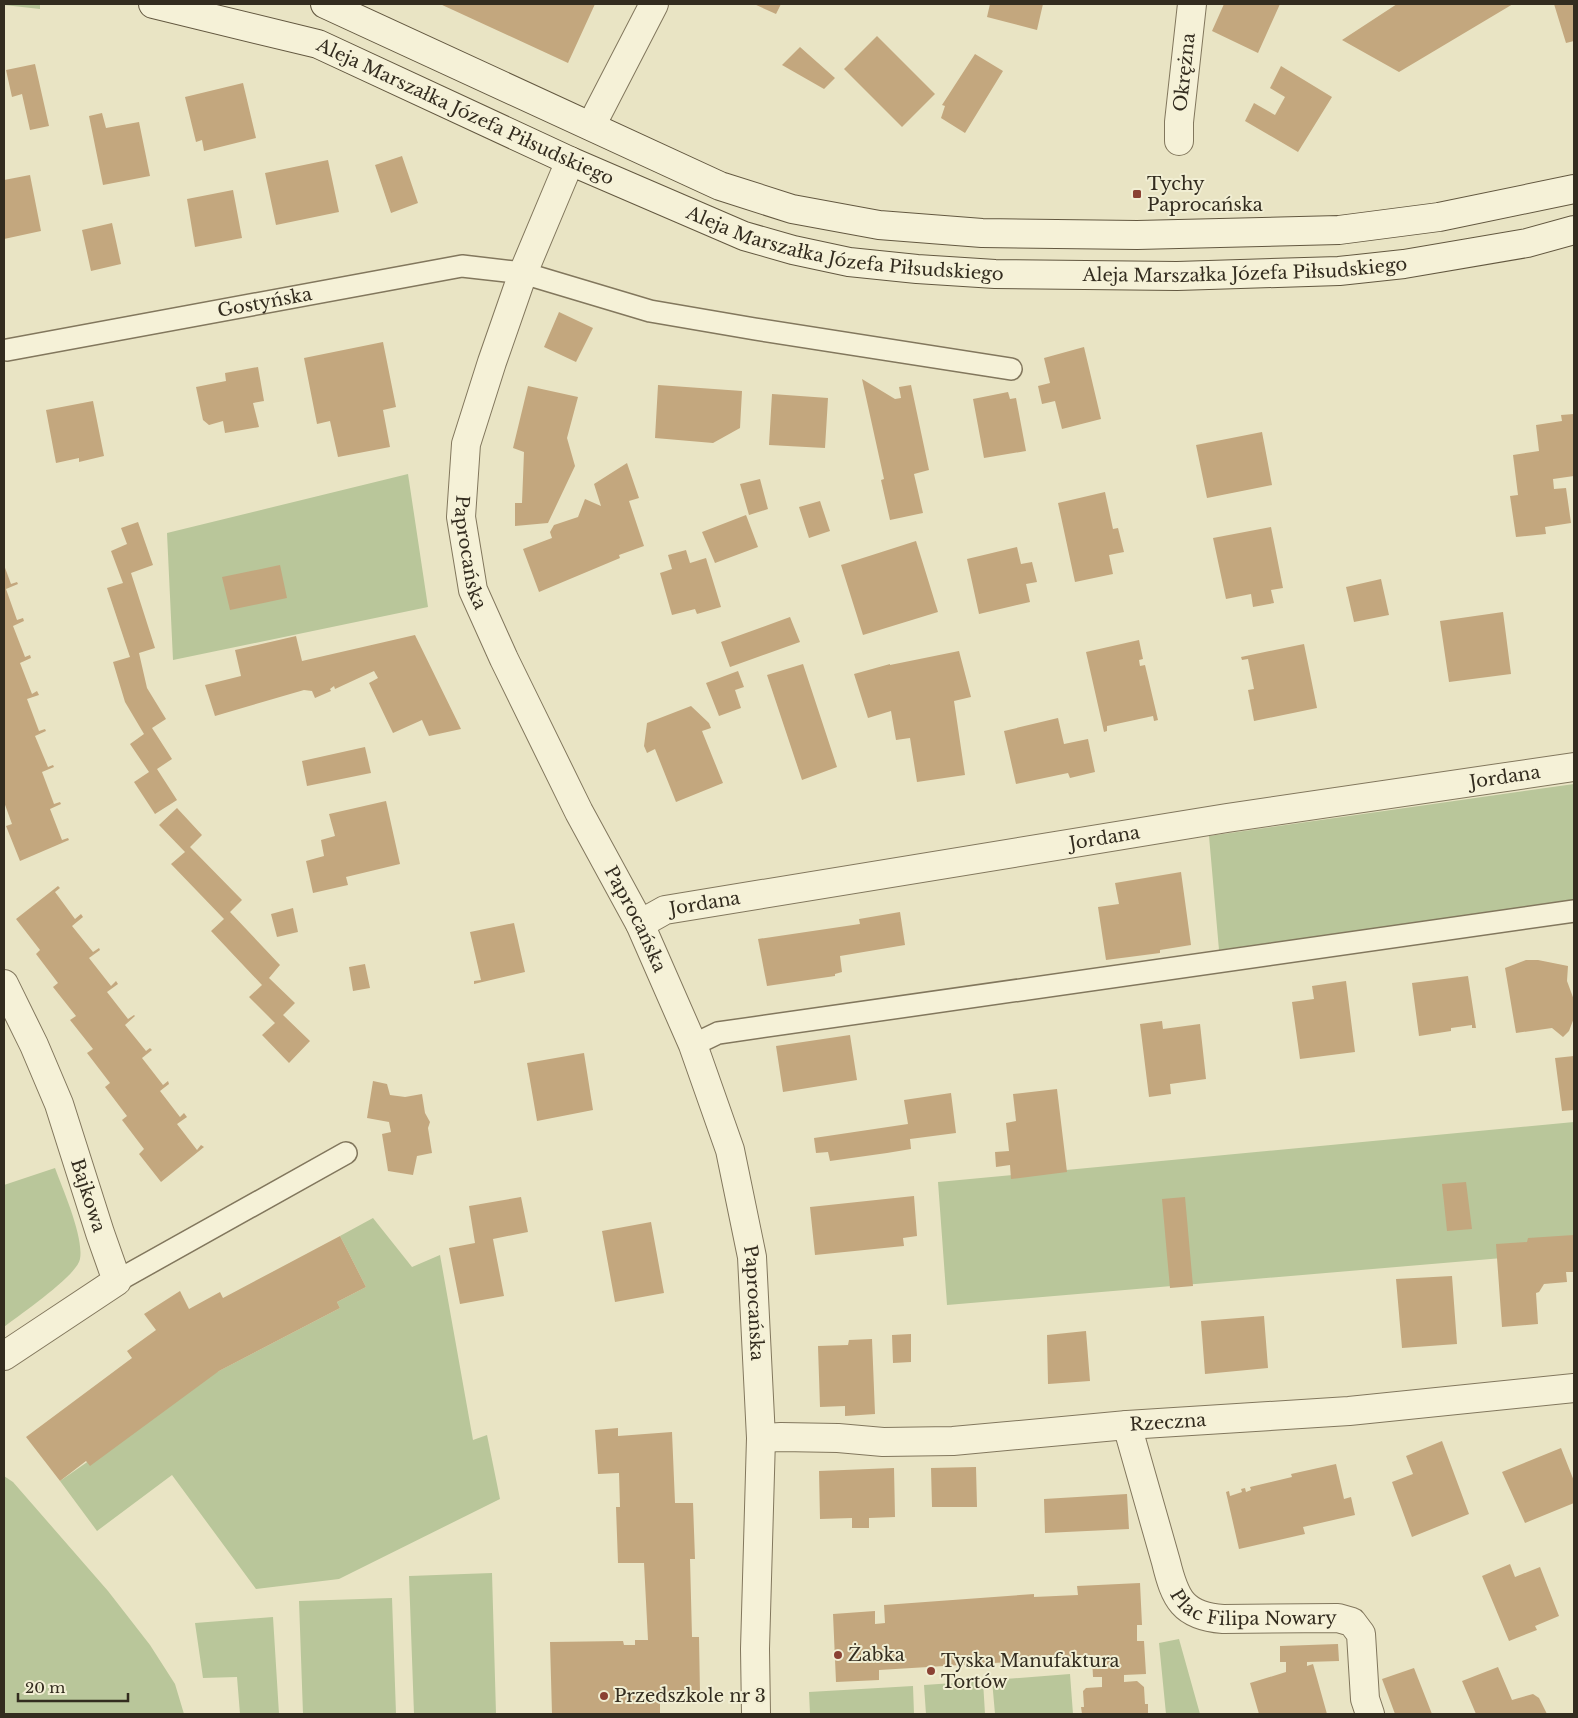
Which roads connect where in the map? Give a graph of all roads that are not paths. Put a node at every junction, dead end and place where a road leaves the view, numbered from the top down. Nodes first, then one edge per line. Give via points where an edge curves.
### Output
1 (153, 4) edge
2 (324, 4) edge
3 (654, 4) edge
4 (1192, 4) edge
5 (591, 126) junction
6 (1179, 141) dead end
7 (570, 161) junction
8 (1574, 188) edge
9 (1574, 230) edge
10 (523, 273) junction
11 (7, 350) dead end
12 (1011, 369) dead end
13 (1574, 767) edge
14 (1574, 911) edge
15 (640, 924) junction
16 (4, 984) edge
17 (693, 1045) junction
18 (346, 1154) dead end
19 (117, 1281) junction
20 (4, 1356) edge
21 (1574, 1388) edge
22 (1127, 1424) junction
23 (761, 1438) junction
24 (756, 1714) edge
25 (1370, 1714) edge

1 - 7 street, Aleja Marszałka Józefa Piłsudskiego via 318,44
2 - 5 street, Aleja Marszałka Józefa Piłsudskiego
3 - 5 street
4 - 6 street, Okrężna
5 - 8 street, Aleja Marszałka Józefa Piłsudskiego via 720,186 792,209 880,225 982,233 1137,235 1339,230 1439,217
7 - 9 street, Aleja Marszałka Józefa Piłsudskiego via 744,236 849,262 917,270 1177,276 1339,271 1527,243
7 - 10 street, Paprocańska
10 - 11 lane, Gostyńska via 462,266
10 - 12 lane, Gostyńska via 650,311
10 - 15 street, Paprocańska via 466,444 461,517 473,590 575,804
13 - 15 street, Jordana via 1218,820 665,910
14 - 17 lane via 718,1034
15 - 17 street, Paprocańska
16 - 19 street, Bajkowa via 58,1104
17 - 23 street, Paprocańska via 730,1150 752,1257
18 - 19 lane
19 - 20 street
21 - 22 street, Rzeczna via 1348,1411
22 - 23 street, Rzeczna via 953,1441
22 - 25 street, Plac Filipa Nowary via 1171,1584 1186,1607 1195,1614 1223,1620 1338,1618 1352,1622 1361,1634 1365,1699
23 - 24 street, Paprocańska

